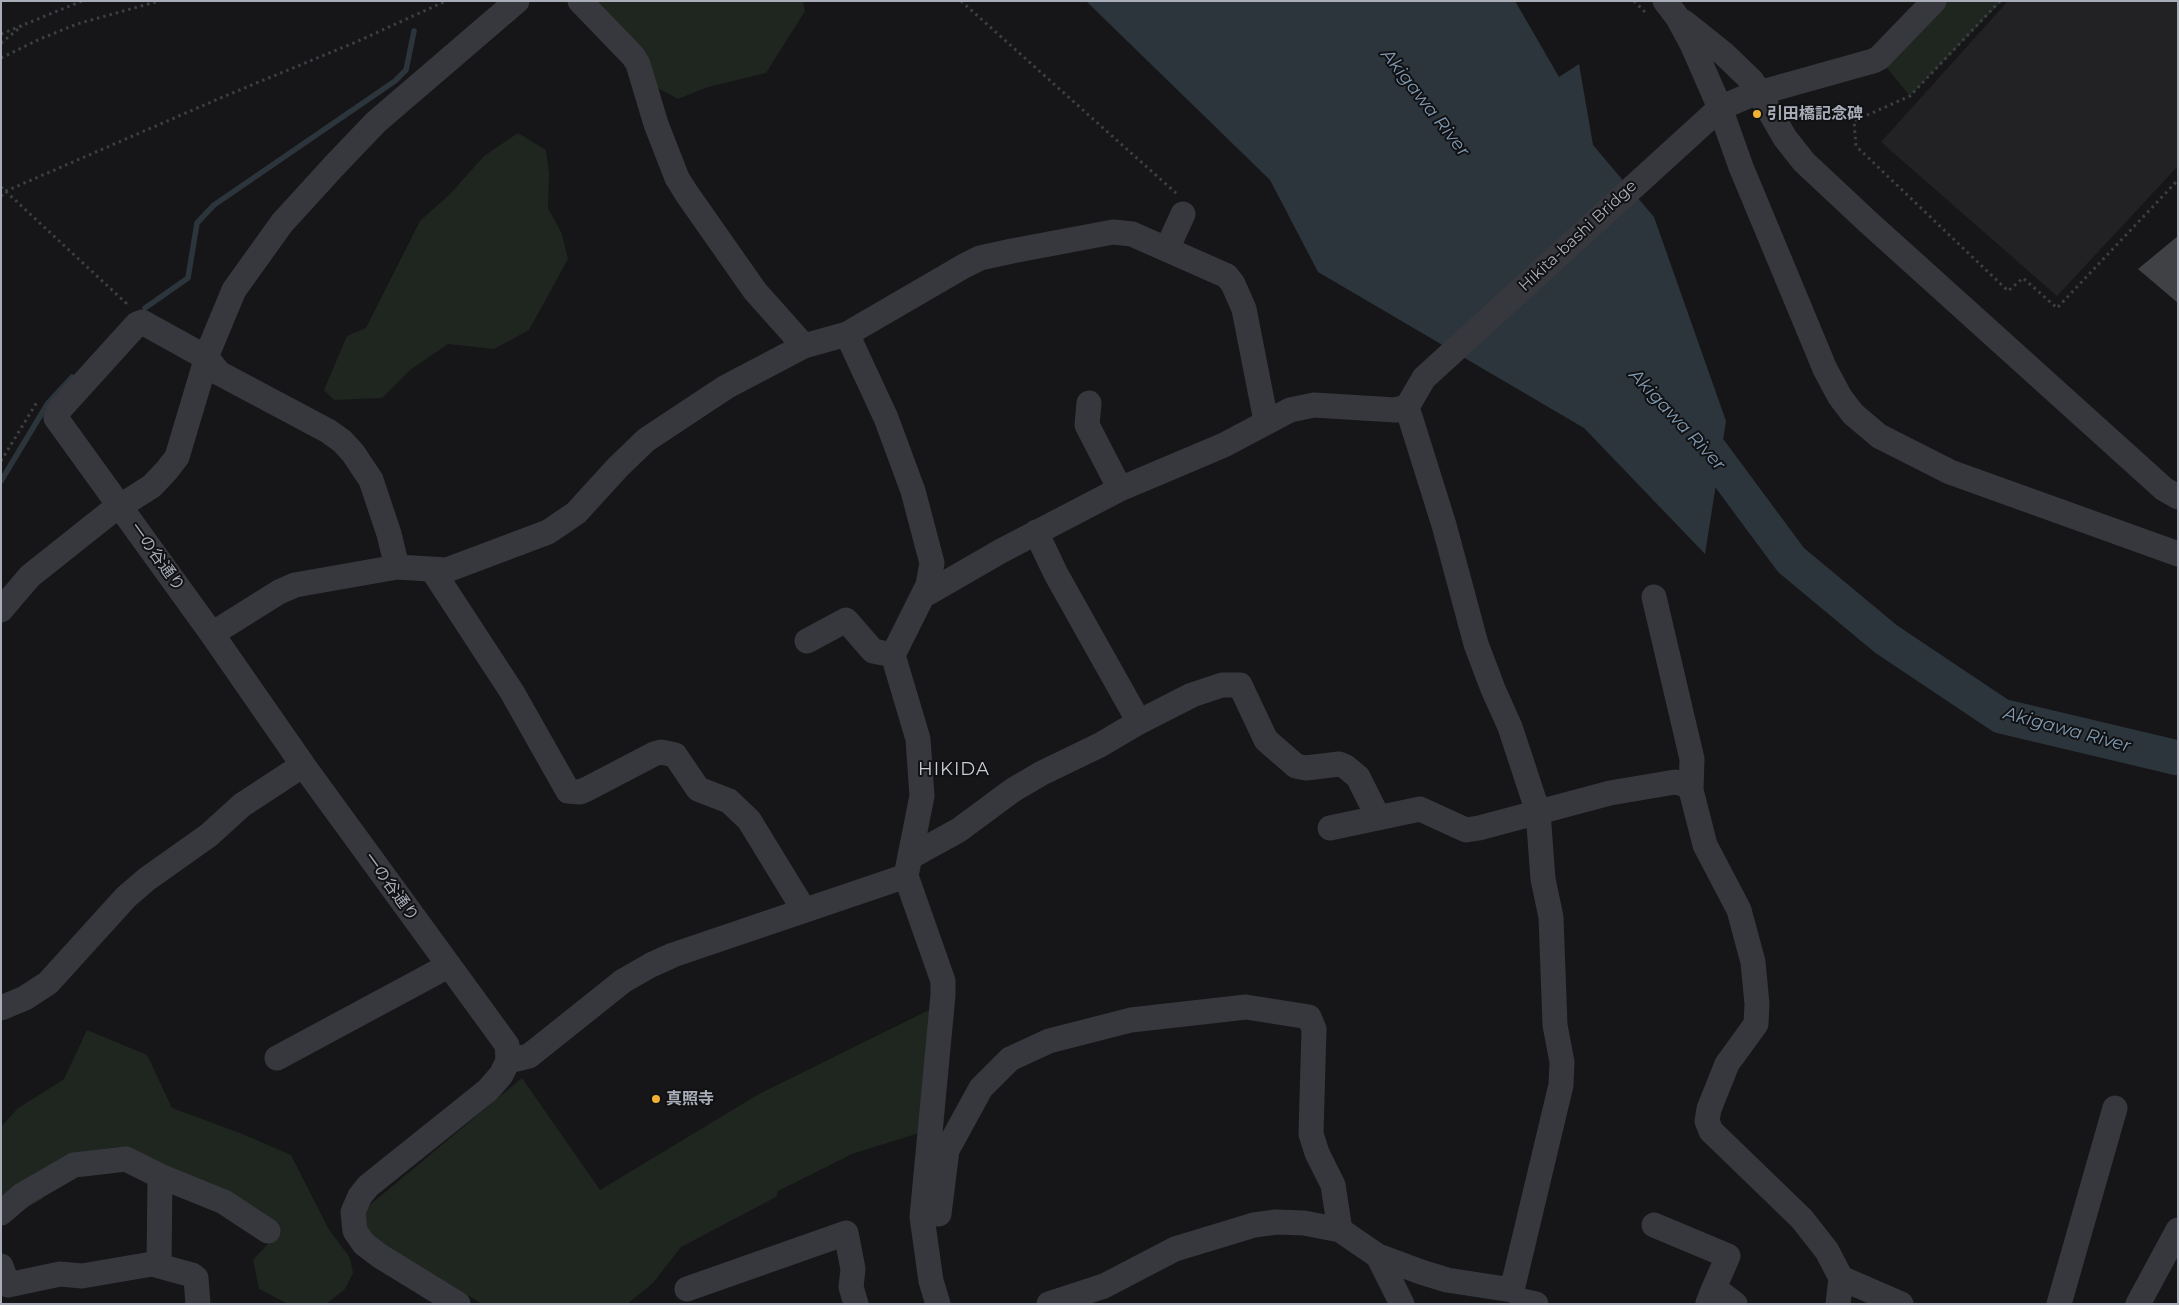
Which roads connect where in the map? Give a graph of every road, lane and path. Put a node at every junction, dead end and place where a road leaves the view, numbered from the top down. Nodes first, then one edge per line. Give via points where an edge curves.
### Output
1 (82, 1) edge
2 (158, 1) edge
3 (446, 1) edge
4 (517, 1) edge
5 (580, 1) edge
6 (961, 1) edge
7 (1934, 1) edge
8 (2000, 1) edge
9 (1672, 10) edge
10 (24, 24) junction
11 (1, 34) edge
12 (1, 43) edge
13 (1, 58) edge
14 (1761, 94) junction
15 (1712, 113) junction
16 (2178, 180) edge
17 (1, 187) edge
18 (6, 192) junction
19 (1, 196) edge
20 (1183, 214) joint
21 (1167, 248) junction
22 (118, 311) dead end
23 (847, 334) junction
24 (804, 346) junction
25 (207, 358) junction
26 (40, 396) dead end
27 (1089, 403) dead end
28 (1407, 407) junction
29 (1266, 421) junction
30 (1, 461) edge
31 (1120, 489) junction
32 (2178, 497) edge
33 (120, 506) junction
34 (1036, 532) junction
35 (2178, 554) edge
36 (397, 567) junction
37 (433, 571) junction
38 (923, 596) junction
39 (1654, 597) dead end
40 (1, 610) edge
41 (212, 634) junction
42 (807, 641) dead end
43 (893, 655) junction
44 (1139, 722) junction
45 (303, 765) junction
46 (1691, 790) junction
47 (1538, 812) junction
48 (1378, 817) junction
49 (1330, 828) dead end
50 (908, 867) junction
51 (804, 910) junction
52 (448, 966) junction
53 (1, 1008) edge
54 (277, 1058) dead end
55 (508, 1061) junction
56 (2115, 1108) dead end
57 (160, 1176) junction
58 (1, 1213) edge
59 (1654, 1225) dead end
60 (1340, 1230) junction
61 (2178, 1230) edge
62 (268, 1231) dead end
63 (926, 1250) junction
64 (1378, 1256) junction
65 (1, 1266) edge
66 (159, 1266) junction
67 (1842, 1278) junction
68 (687, 1289) dead end
69 (1711, 1296) edge
70 (1524, 1300) edge
71 (198, 1304) edge
72 (458, 1304) edge
73 (856, 1304) edge
74 (938, 1304) edge
75 (1049, 1304) edge
76 (1402, 1304) edge
77 (1735, 1304) edge
78 (1838, 1304) edge
79 (1901, 1304) edge
80 (2059, 1304) edge
81 (2138, 1304) edge

1 - 10 path
2 - 13 path via 77,24
3 - 18 path
4 - 25 street via 376,122 282,223 234,290
5 - 24 street via 638,64 656,124 677,178 687,194 756,291
6 - 20 path via 1180,196
7 - 14 street via 1879,58
8 - 16 path via 1910,96 1854,121 1856,146 2008,291 2023,278 2057,308
9 - 14 street via 1724,54
9 - 15 street via 1692,44
10 - 11 path
10 - 12 path
14 - 15 street via 1734,101
14 - 32 street via 1785,138 1804,162 2164,489
15 - 28 street, Hikita-bashi Bridge via 1424,378
15 - 35 street via 1741,167 1829,378 1860,422 1894,444 1950,472
17 - 18 path
18 - 19 path
18 - 22 path via 126,303
20 - 21 street
21 - 23 street via 1132,234 1113,232 980,258
21 - 29 street via 1217,271 1234,284 1244,309
23 - 24 street
23 - 38 street via 886,418 913,491 932,563
24 - 37 street via 726,387 646,440 576,512 548,532 447,570
25 - 33 street via 177,457 152,486
25 - 33 street, 一の谷通り via 142,322 65,403 56,418
25 - 36 street via 219,372 328,431 353,453 378,495
26 - 30 path
27 - 31 street via 1087,425
28 - 29 street via 1394,410 1314,405 1290,410
28 - 47 street via 1444,524 1476,644 1513,735
29 - 31 street via 1224,445
31 - 34 street
33 - 40 street via 30,576
33 - 41 street, 一の谷通り
34 - 38 street
34 - 44 street
36 - 37 street
36 - 41 street via 295,585
37 - 51 street via 512,692 568,790 587,789 654,754 675,755 698,789 730,801 749,820
38 - 43 street
39 - 46 street via 1692,759
41 - 45 street, 一の谷通り
42 - 43 street via 846,620 874,651
43 - 50 street via 918,739 922,796
44 - 48 street via 1192,695 1222,685 1240,685 1272,747 1296,766 1339,764 1346,767 1358,776
44 - 50 street via 1013,790
45 - 52 street, 一の谷通り
45 - 53 street via 242,805 209,835 146,879 48,983
46 - 47 street via 1675,782 1610,793
46 - 67 street via 1705,845 1739,910 1753,962 1757,1004 1756,1024 1727,1064 1707,1121 1712,1131 1802,1219 1827,1251
47 - 48 street via 1466,830 1420,809
47 - 70 street via 1543,879 1551,916 1555,1025 1562,1062 1561,1085
48 - 49 street
50 - 51 street
50 - 63 street via 942,981 943,995 922,1217
51 - 55 street via 651,965 623,981 529,1056
52 - 54 street
52 - 55 street, 一の谷通り via 502,1037
55 - 72 street via 488,1090 368,1186 353,1212 355,1231 364,1244
56 - 80 street
57 - 58 street via 126,1159 74,1165 22,1196
57 - 62 street via 224,1202
57 - 66 street
59 - 69 street via 1728,1256
60 - 63 street via 1333,1185 1311,1134 1314,1029 1309,1017 1246,1007 1132,1020 1049,1041 1010,1059 981,1088 947,1150 937,1239
60 - 64 street
60 - 75 street via 1304,1223 1254,1225 1175,1249 1104,1286
61 - 81 street
63 - 74 street
64 - 70 street via 1447,1280
64 - 76 street
65 - 66 street via 8,1285 60,1274 82,1276 152,1264
66 - 71 street via 196,1278
67 - 78 street
67 - 79 street
68 - 73 street via 846,1233 853,1269 851,1287
69 - 77 street

